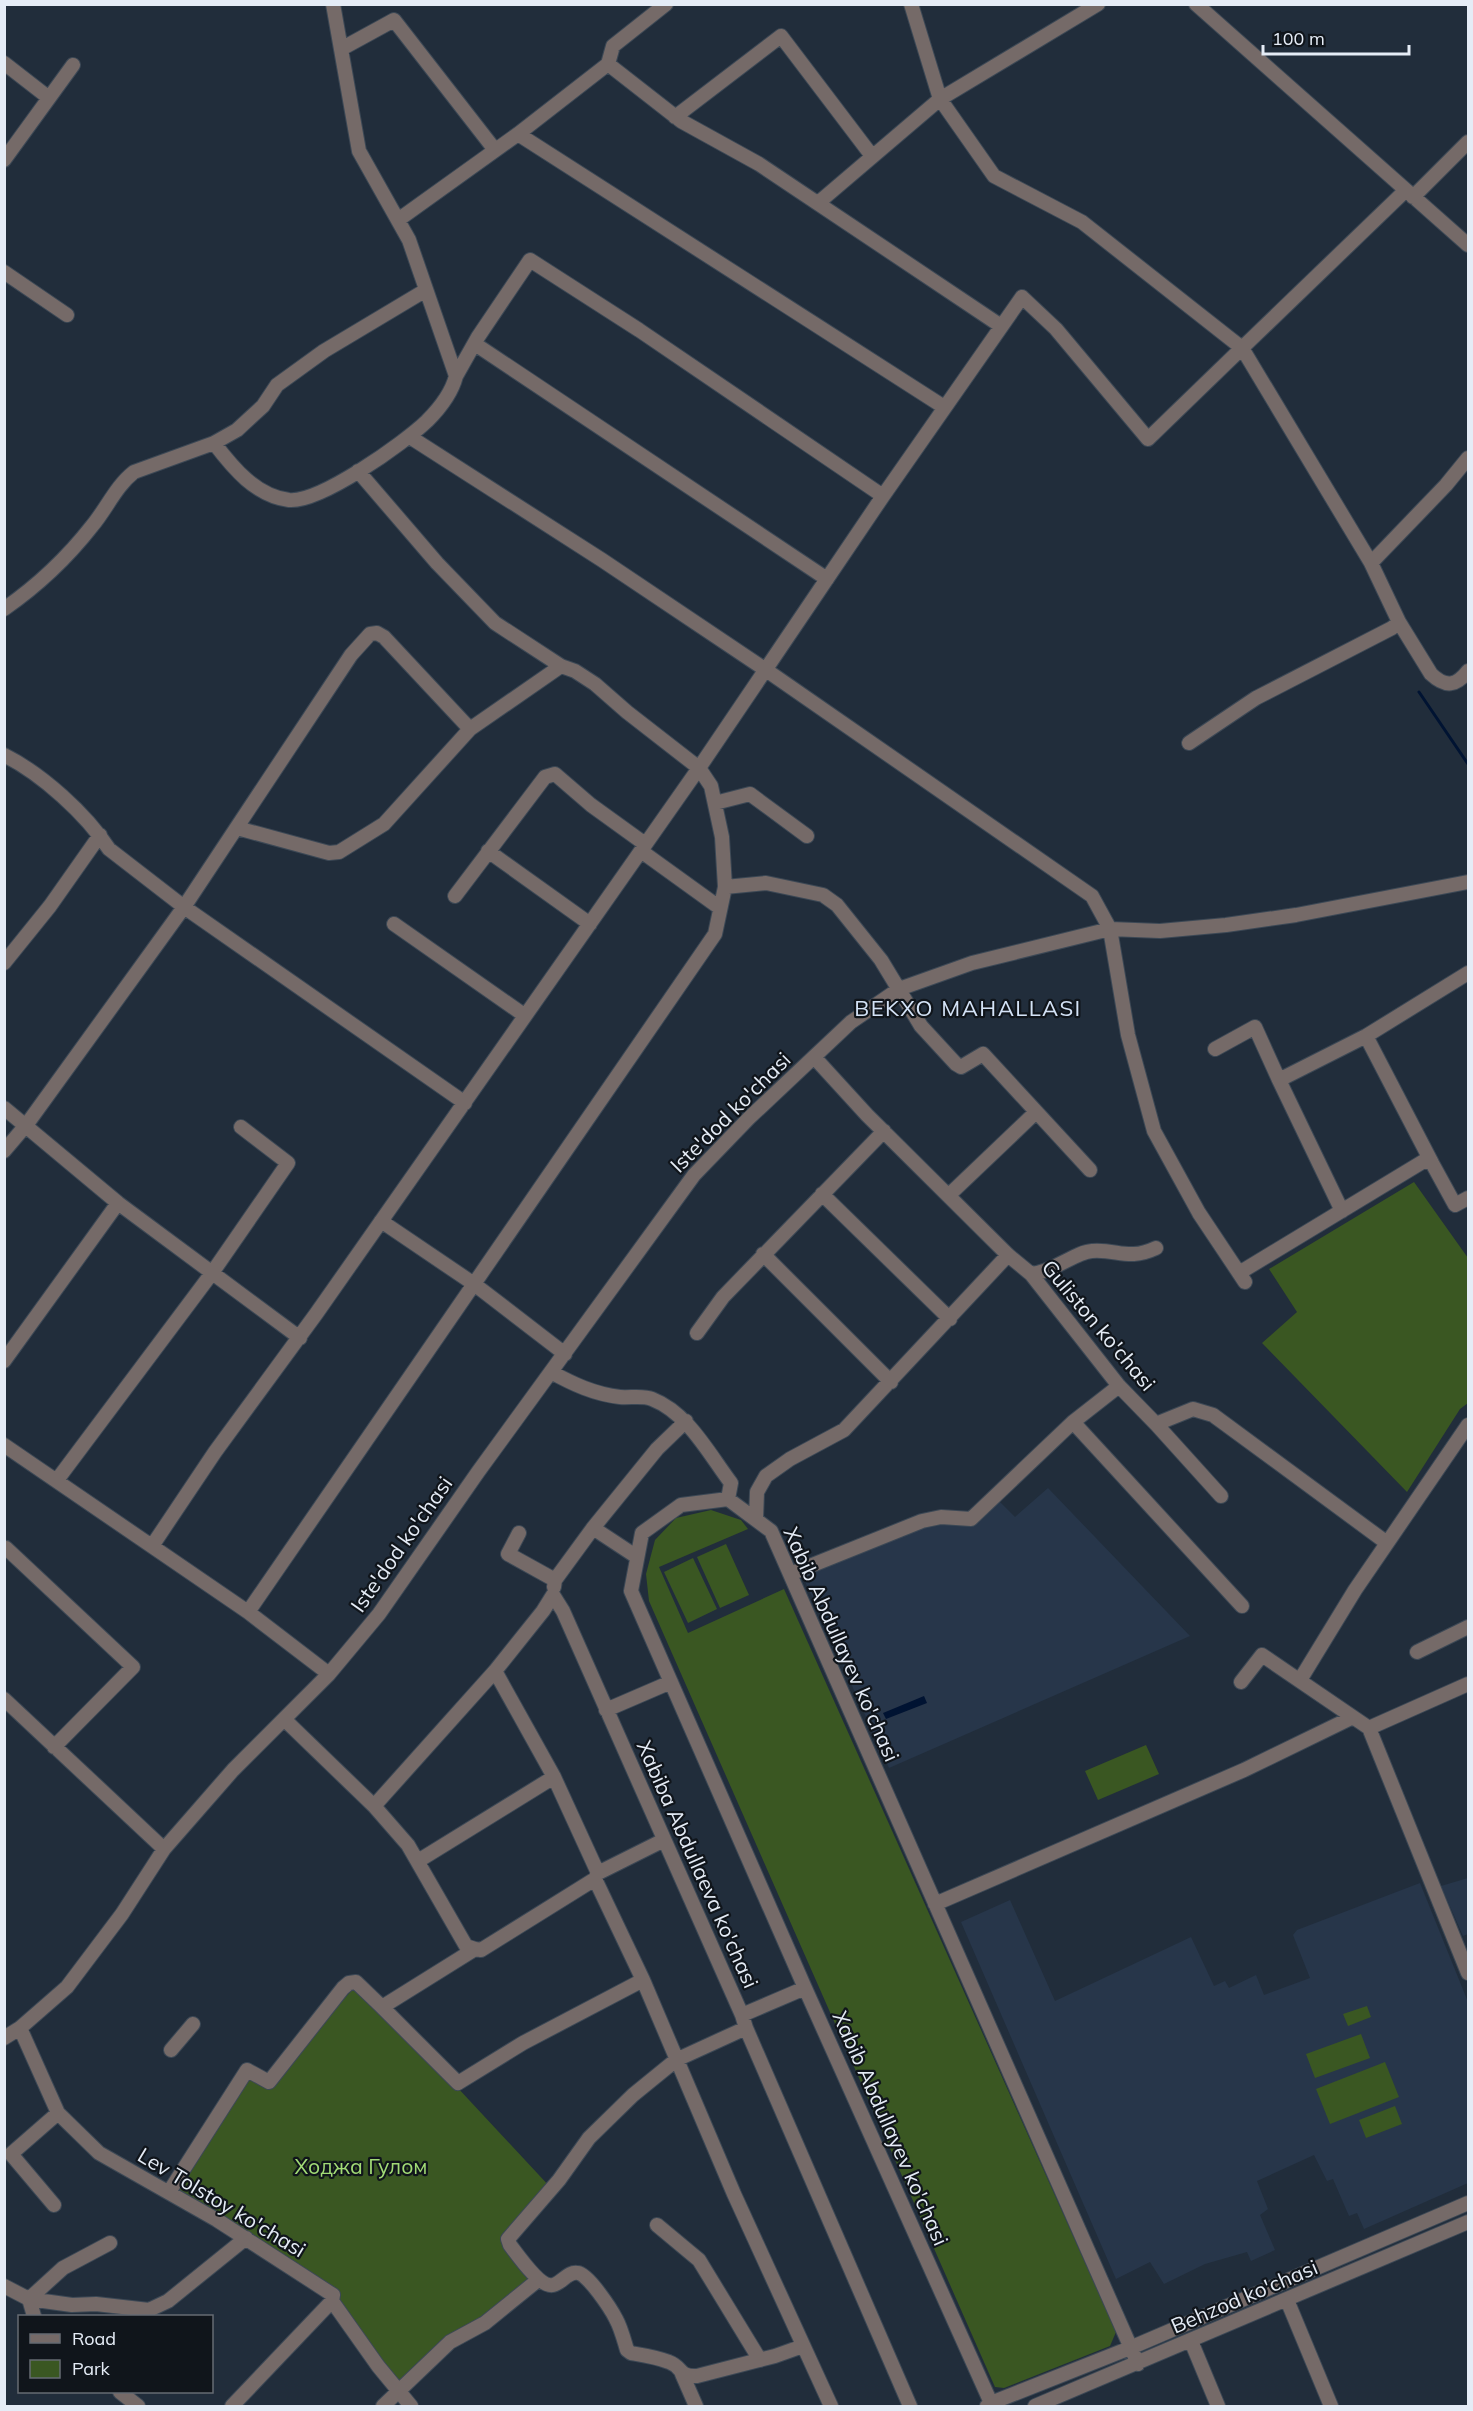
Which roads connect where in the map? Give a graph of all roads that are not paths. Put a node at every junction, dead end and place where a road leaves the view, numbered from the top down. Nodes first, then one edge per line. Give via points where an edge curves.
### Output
1 (333, 4) edge
2 (666, 4) edge
3 (910, 4) edge
4 (1098, 4) edge
5 (1196, 4) edge
6 (340, 49) junction
7 (4, 63) edge
8 (608, 63) junction
9 (73, 65) dead end
10 (49, 98) junction
11 (940, 99) junction
12 (675, 117) junction
13 (518, 134) junction
14 (1468, 142) edge
15 (495, 150) junction
16 (872, 156) junction
17 (4, 160) edge
18 (1410, 194) junction
19 (818, 203) junction
20 (398, 220) junction
21 (1468, 245) edge
22 (4, 272) edge
23 (426, 290) junction
24 (67, 315) dead end
25 (1000, 326) junction
26 (475, 344) junction
27 (1242, 348) junction
28 (456, 376) junction
29 (944, 407) junction
30 (410, 436) junction
31 (214, 443) junction
32 (1468, 458) edge
33 (357, 471) junction
34 (883, 496) junction
35 (1371, 563) junction
36 (827, 579) junction
37 (4, 609) edge
38 (1399, 622) junction
39 (561, 666) junction
40 (766, 670) junction
41 (1468, 671) edge
42 (470, 729) junction
43 (1188, 743) dead end
44 (4, 755) edge
45 (699, 768) junction
46 (715, 803) junction
47 (237, 828) junction
48 (100, 836) junction
49 (807, 836) dead end
50 (643, 848) junction
51 (488, 851) junction
52 (1468, 882) edge
53 (725, 887) junction
54 (455, 896) dead end
55 (184, 907) junction
56 (720, 908) junction
57 (394, 924) dead end
58 (590, 924) junction
59 (1110, 929) junction
60 (4, 963) edge
61 (1468, 974) edge
62 (899, 989) junction
63 (524, 1015) junction
64 (1366, 1036) junction
65 (1215, 1049) dead end
66 (814, 1057) junction
67 (1279, 1080) junction
68 (465, 1103) junction
69 (4, 1108) edge
70 (1035, 1113) junction
71 (27, 1124) junction
72 (241, 1127) dead end
73 (884, 1131) junction
74 (4, 1150) edge
75 (1432, 1163) junction
76 (1090, 1170) dead end
77 (822, 1194) junction
78 (949, 1195) junction
79 (1468, 1198) edge
80 (118, 1203) junction
81 (1342, 1211) junction
82 (381, 1221) junction
83 (1156, 1248) dead end
84 (763, 1254) junction
85 (1008, 1255) junction
86 (212, 1273) junction
87 (1031, 1274) junction
88 (474, 1284) junction
89 (950, 1319) junction
90 (697, 1334) dead end
91 (300, 1338) junction
92 (565, 1354) junction
93 (4, 1361) edge
94 (551, 1372) junction
95 (891, 1382) junction
96 (1119, 1386) junction
97 (686, 1421) junction
98 (1073, 1422) junction
99 (1156, 1424) junction
100 (1468, 1427) edge
101 (4, 1444) edge
102 (57, 1480) junction
103 (1221, 1496) dead end
104 (729, 1499) junction
105 (756, 1520) junction
106 (593, 1528) junction
107 (519, 1533) dead end
108 (1387, 1543) junction
109 (152, 1546) junction
110 (4, 1549) edge
111 (637, 1557) junction
112 (790, 1574) junction
113 (555, 1580) junction
114 (553, 1595) junction
115 (1242, 1606) dead end
116 (248, 1612) junction
117 (1468, 1627) edge
118 (1417, 1652) dead end
119 (495, 1671) junction
120 (329, 1674) junction
121 (1300, 1680) junction
122 (671, 1682) junction
123 (1241, 1682) dead end
124 (1468, 1684) edge
125 (4, 1699) edge
126 (606, 1710) junction
127 (1353, 1717) junction
128 (285, 1720) junction
129 (1369, 1728) junction
130 (54, 1747) junction
131 (554, 1778) junction
132 (374, 1806) junction
133 (664, 1840) junction
134 (164, 1848) junction
135 (418, 1861) junction
136 (596, 1876) junction
137 (935, 1904) junction
138 (475, 1949) junction
139 (1468, 1973) edge
140 (643, 1980) junction
141 (805, 1988) junction
142 (381, 2007) junction
143 (742, 2014) junction
144 (193, 2024) dead end
145 (20, 2028) junction
146 (746, 2028) junction
147 (4, 2038) edge
148 (171, 2050) dead end
149 (676, 2060) junction
150 (58, 2113) junction
151 (169, 2192) junction
152 (1468, 2203) edge
153 (54, 2205) dead end
154 (1468, 2222) edge
155 (657, 2225) dead end
156 (241, 2235) junction
157 (110, 2243) dead end
158 (538, 2280) junction
159 (6, 2290) edge
160 (29, 2299) junction
161 (1287, 2300) junction
162 (332, 2301) junction
163 (34, 2315) edge
164 (1191, 2341) junction
165 (803, 2346) junction
166 (1130, 2348) junction
167 (760, 2360) junction
168 (1138, 2364) junction
169 (682, 2374) junction
170 (398, 2390) junction
171 (122, 2393) edge
172 (992, 2405) edge
173 (138, 2406) edge
174 (232, 2406) edge
175 (383, 2406) edge
176 (411, 2406) edge
177 (696, 2406) edge
178 (831, 2406) edge
179 (910, 2406) edge
180 (1035, 2406) edge
181 (1218, 2406) edge
182 (1331, 2406) edge

1 - 6 street
2 - 8 street via 613,46
3 - 11 street
4 - 11 street
5 - 18 street
6 - 15 street via 394,20
6 - 20 street via 359,151
7 - 10 street
8 - 12 street
8 - 13 street
9 - 10 street
10 - 17 street
11 - 16 street
11 - 27 street via 994,176 1082,222
12 - 16 street via 781,36
12 - 19 street via 759,164
13 - 15 street
13 - 29 street
14 - 18 street
15 - 20 street
16 - 19 street
18 - 21 street
18 - 27 street
19 - 25 street
20 - 23 street
22 - 24 street
23 - 28 street
23 - 31 street via 324,351 277,385 263,406 237,430
25 - 27 street via 1022,297 1056,329 1148,438
25 - 29 street
26 - 28 street
26 - 34 street via 530,261
26 - 36 street
27 - 35 street
28 - 30 street via 453,387 428,420
29 - 34 street
30 - 33 street
30 - 40 street
31 - 33 street via 243,477 259,489 290,500 307,499
31 - 37 street via 134,472 125,479 67,556
32 - 35 street
33 - 39 street via 495,623
34 - 36 street
35 - 38 street
36 - 40 street
38 - 41 street via 1438,681 1457,683
38 - 43 street via 1256,698
39 - 42 street
39 - 45 street via 575,670 595,684
40 - 45 street
40 - 59 street via 1092,896
42 - 47 street via 384,824 339,852 329,853
42 - 47 street via 384,637 373,632 351,655
44 - 48 street via 53,789
45 - 46 street via 711,786
45 - 50 street
46 - 49 street via 750,794
46 - 53 street
47 - 55 street
48 - 55 street via 109,849
48 - 60 street
50 - 51 street via 555,774 545,777
50 - 56 street
50 - 58 street
51 - 54 street
51 - 58 street
52 - 59 street, Iste'dod ko'chasi via 1226,925 1160,931
53 - 56 street
53 - 62 street via 766,883 823,895 837,905
55 - 68 street
55 - 71 street
56 - 88 street via 715,934
57 - 63 street
58 - 63 street
59 - 62 street, Iste'dod ko'chasi via 972,963
59 - 81 street via 1128,1035 1154,1131 1199,1213 1242,1278
61 - 64 street
62 - 66 street, Iste'dod ko'chasi via 851,1022
62 - 70 street via 921,1026 956,1064 961,1067 983,1054
63 - 68 street
64 - 67 street
64 - 75 street
65 - 67 street via 1255,1027
66 - 73 street, Guliston ko'chasi
66 - 92 street, Iste'dod ko'chasi via 694,1174
67 - 81 street
68 - 82 street
69 - 71 street
70 - 76 street
70 - 78 street
71 - 74 street
71 - 80 street
72 - 86 street via 288,1163
73 - 77 street
73 - 78 street, Guliston ko'chasi
75 - 79 street via 1455,1205
75 - 81 street via 1424,1161
77 - 84 street
77 - 89 street
78 - 85 street, Guliston ko'chasi
80 - 86 street
80 - 93 street
82 - 88 street
82 - 91 street
83 - 87 street via 1140,1255 1090,1251 1044,1273
84 - 90 street via 723,1297
84 - 95 street
85 - 87 street, Guliston ko'chasi
85 - 89 street
86 - 91 street
86 - 102 street
87 - 96 street, Guliston ko'chasi
88 - 92 street
88 - 116 street
89 - 95 street
91 - 109 street via 215,1452
92 - 94 street, Iste'dod ko'chasi
94 - 97 street via 580,1388 619,1397 651,1398
94 - 120 street, Iste'dod ko'chasi via 379,1614
95 - 105 street via 844,1430 766,1476 757,1492
96 - 98 street
96 - 99 street, Guliston ko'chasi
97 - 104 street via 730,1483
97 - 106 street via 657,1449
98 - 112 street via 971,1519 941,1517 922,1521
98 - 115 street
99 - 103 street, Guliston ko'chasi
99 - 108 street via 1193,1409 1213,1415
100 - 108 street
101 - 102 street
102 - 109 street
104 - 105 street, Xabib Abdullayev ko'chasi
104 - 111 street, Xabib Abdullayev ko'chasi via 681,1505 642,1533
105 - 112 street, Xabib Abdullayev ko'chasi via 771,1532
106 - 111 street
106 - 113 street
107 - 113 street via 508,1554
108 - 121 street
109 - 116 street
110 - 130 street via 133,1667
111 - 122 street, Xabib Abdullayev ko'chasi via 631,1591
112 - 137 street, Xabib Abdullayev ko'chasi
113 - 114 street
114 - 119 street
114 - 126 street, Xabiba Abdullaeva ko'chasi
116 - 120 street
117 - 118 street
119 - 131 street
119 - 132 street
120 - 128 street, Iste'dod ko'chasi
121 - 123 street via 1262,1656
121 - 127 street
122 - 126 street
122 - 141 street, Xabib Abdullayev ko'chasi
124 - 129 street
125 - 130 street
126 - 133 street, Xabiba Abdullaeva ko'chasi
127 - 129 street
127 - 137 street via 1244,1770
128 - 132 street
128 - 134 street, Iste'dod ko'chasi via 233,1770
129 - 139 street
130 - 134 street
131 - 135 street
131 - 136 street
132 - 135 street
133 - 136 street
133 - 143 street, Xabiba Abdullaeva ko'chasi
134 - 145 street, Iste'dod ko'chasi via 87,1964 68,1987
135 - 138 street via 466,1946
136 - 138 street via 481,1950
136 - 140 street
137 - 166 street, Xabib Abdullayev ko'chasi
138 - 142 street
140 - 142 street via 523,2043 458,2083
140 - 149 street
141 - 143 street
141 - 172 street, Xabib Abdullayev ko'chasi
142 - 151 street via 356,1982 349,1983 269,2082 247,2070
143 - 146 street, Xabiba Abdullaeva ko'chasi
144 - 148 street
145 - 147 street, Iste'dod ko'chasi
145 - 150 street, Lev Tolstoy ko'chasi
146 - 149 street
146 - 179 street, Xabiba Abdullaeva ko'chasi
149 - 158 street via 589,2138 508,2239
149 - 165 street
150 - 151 street, Lev Tolstoy ko'chasi via 99,2153
150 - 153 street via 11,2154
151 - 156 street, Lev Tolstoy ko'chasi
152 - 166 street
154 - 161 street, Behzod ko'chasi
155 - 167 street via 699,2260
156 - 160 street via 234,2248 168,2301 149,2310
156 - 162 street, Lev Tolstoy ko'chasi via 333,2295
157 - 160 street via 63,2268
158 - 169 street via 553,2285 573,2273 587,2277 616,2318 627,2350 672,2362
158 - 170 street via 485,2322 450,2342
159 - 160 street
160 - 163 street
161 - 164 street, Behzod ko'chasi
161 - 182 street
162 - 170 street, Lev Tolstoy ko'chasi
162 - 174 street
164 - 168 street, Behzod ko'chasi
164 - 181 street
165 - 167 street
165 - 178 street
166 - 168 street, Xabib Abdullayev ko'chasi
166 - 172 street
167 - 169 street via 697,2376
168 - 180 street, Behzod ko'chasi
169 - 177 street
170 - 175 street
170 - 176 street, Lev Tolstoy ko'chasi
171 - 173 street

